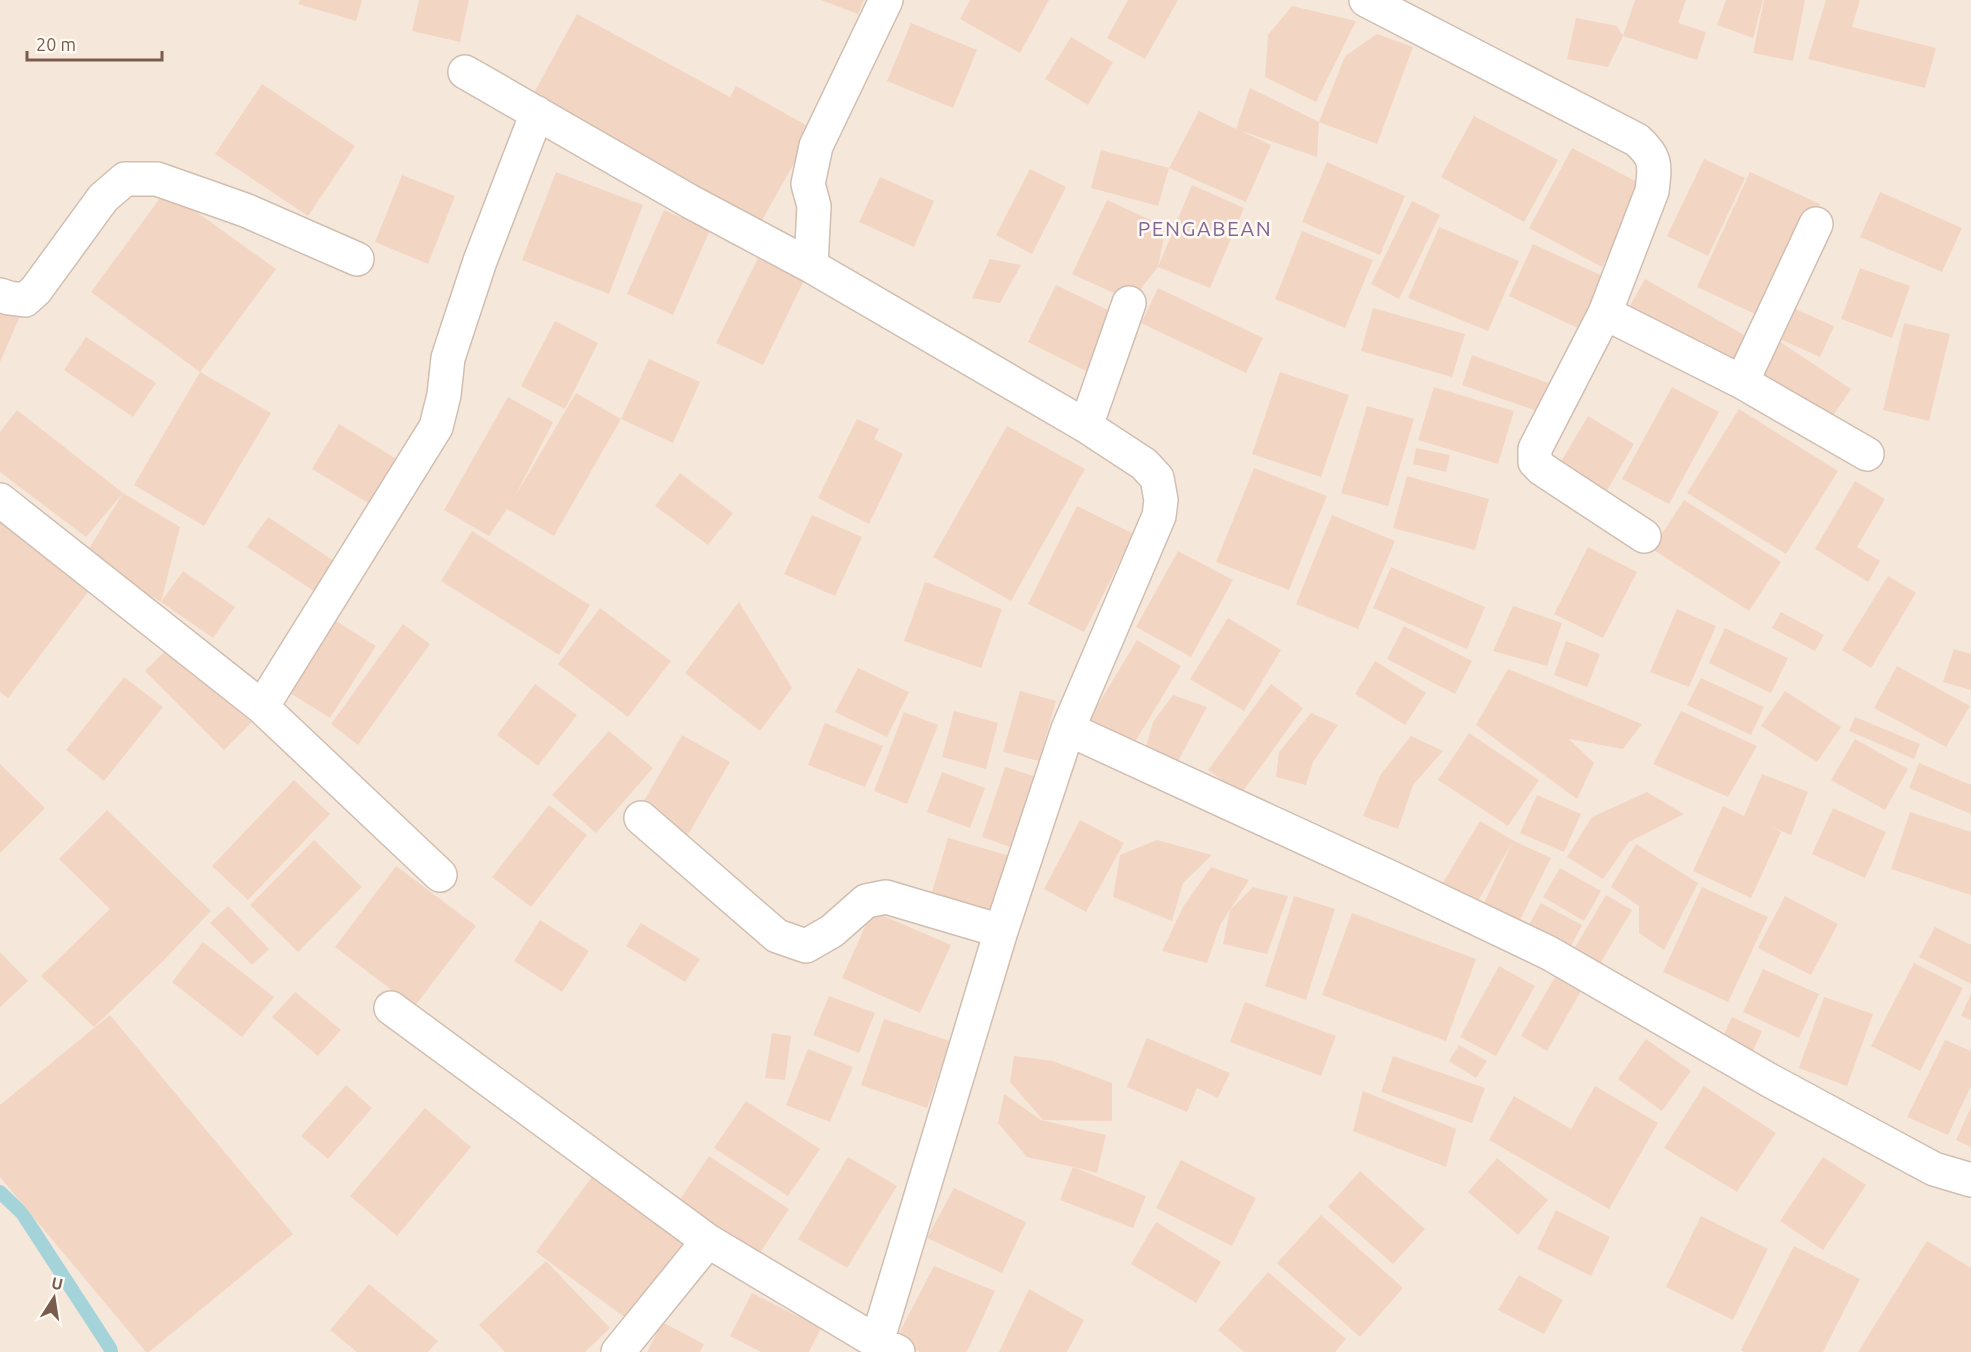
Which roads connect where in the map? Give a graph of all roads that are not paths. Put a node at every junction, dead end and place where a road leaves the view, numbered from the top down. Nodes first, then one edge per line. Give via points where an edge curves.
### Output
1 (886, 0) edge
2 (1366, 0) edge
3 (465, 72) dead end
4 (537, 113) junction
5 (1816, 224) dead end
6 (357, 259) dead end
7 (812, 267) junction
8 (0, 295) edge
9 (1129, 303) dead end
10 (1605, 313) junction
11 (1742, 382) junction
12 (1086, 426) junction
13 (1867, 454) dead end
14 (0, 500) edge
15 (1644, 536) dead end
16 (262, 707) junction
17 (1068, 729) junction
18 (641, 818) dead end
19 (440, 875) dead end
20 (1001, 931) junction
21 (391, 1008) dead end
22 (1971, 1180) edge
23 (708, 1241) junction
24 (887, 1347) edge
25 (618, 1352) edge

1 - 7 street via 816,147 808,184 814,206
2 - 10 street via 1637,140 1651,153 1652,191
3 - 4 street
4 - 7 street
4 - 16 street via 480,261 448,358 436,427
5 - 11 street
6 - 8 street via 245,210 156,179 125,179 103,198 36,290 25,300
7 - 12 street
9 - 12 street
10 - 11 street
10 - 15 street via 1535,449 1535,462
11 - 13 street
12 - 17 street via 1144,464 1157,478 1161,500 1159,516
14 - 16 street
16 - 19 street
17 - 20 street
17 - 22 street via 1549,953 1924,1164
18 - 20 street via 777,936 806,946 832,931 867,901 886,897
20 - 24 street
21 - 23 street
23 - 24 street
23 - 25 street

